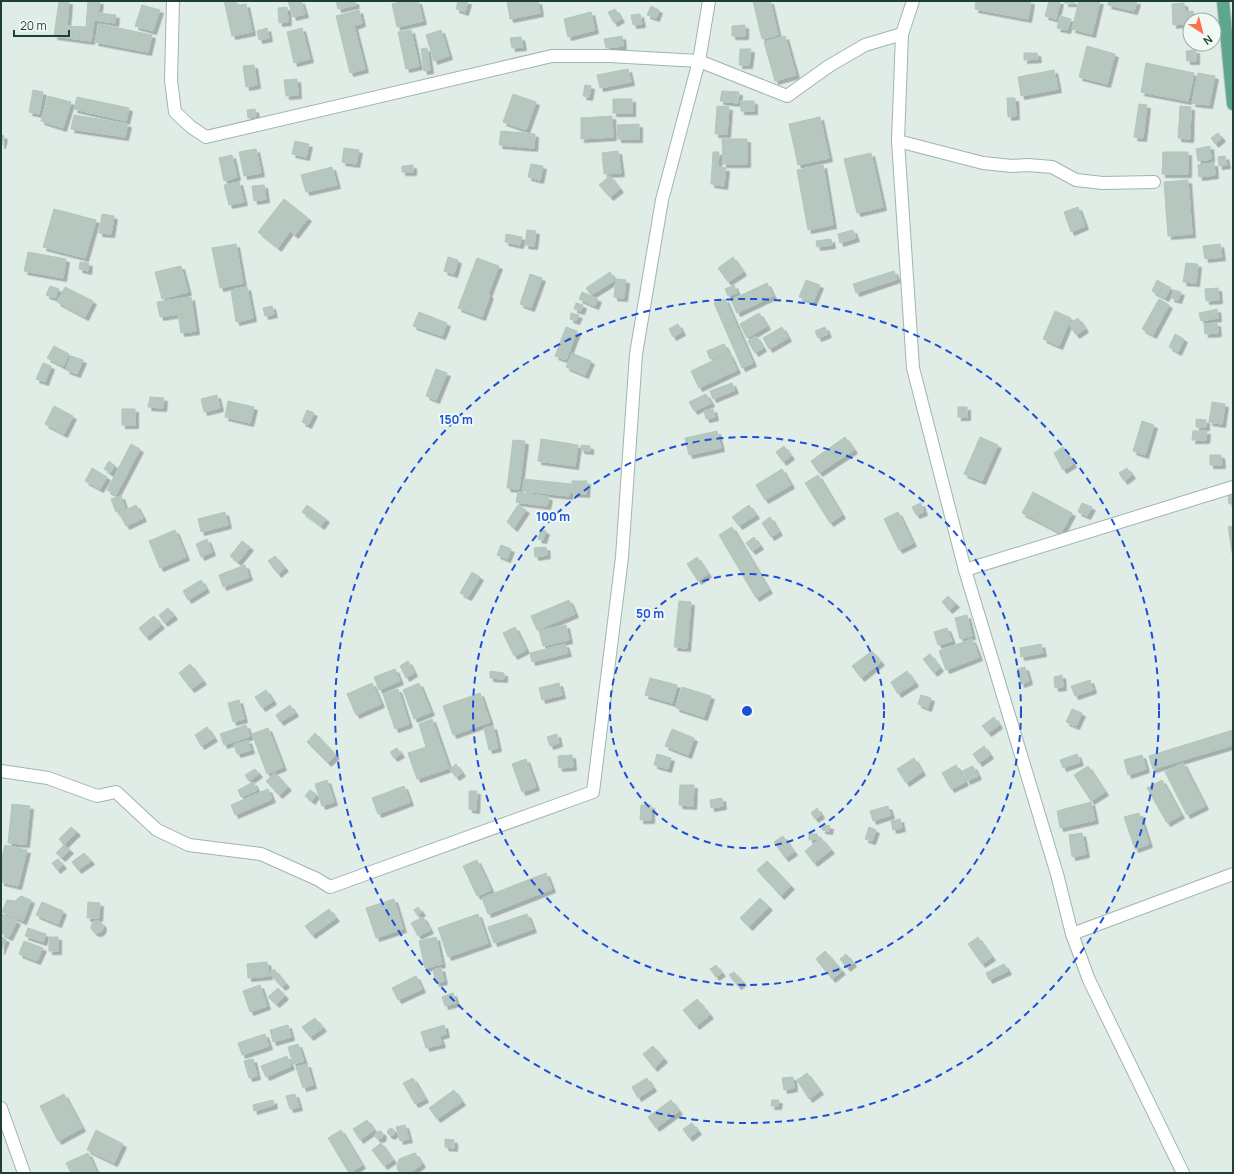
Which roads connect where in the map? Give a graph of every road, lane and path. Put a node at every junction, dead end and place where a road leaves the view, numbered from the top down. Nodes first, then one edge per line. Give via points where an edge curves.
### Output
1 (173, 1) edge
2 (710, 1) edge
3 (913, 1) edge
4 (1227, 7) edge
5 (902, 34) junction
6 (699, 61) junction
7 (1233, 104) edge
8 (898, 141) junction
9 (1154, 182) dead end
10 (1233, 487) edge
11 (965, 570) junction
12 (1, 771) edge
13 (1233, 874) edge
14 (1072, 934) junction
15 (1, 1108) edge
16 (24, 1173) edge
17 (1183, 1173) edge

1 - 6 street via 171,80 175,112 206,137 552,56
2 - 6 street
3 - 5 street
4 - 7 main road
5 - 6 street via 865,45 786,96
5 - 8 street
6 - 12 street via 662,200 636,354 622,557 593,792 330,887 261,854 189,845 157,830 116,792 97,796 48,778
8 - 9 street via 983,163 1052,167 1076,180 1103,183
8 - 11 street via 912,368
10 - 11 street
11 - 14 street via 1057,874
13 - 14 street
14 - 17 street via 1089,980
15 - 16 street

